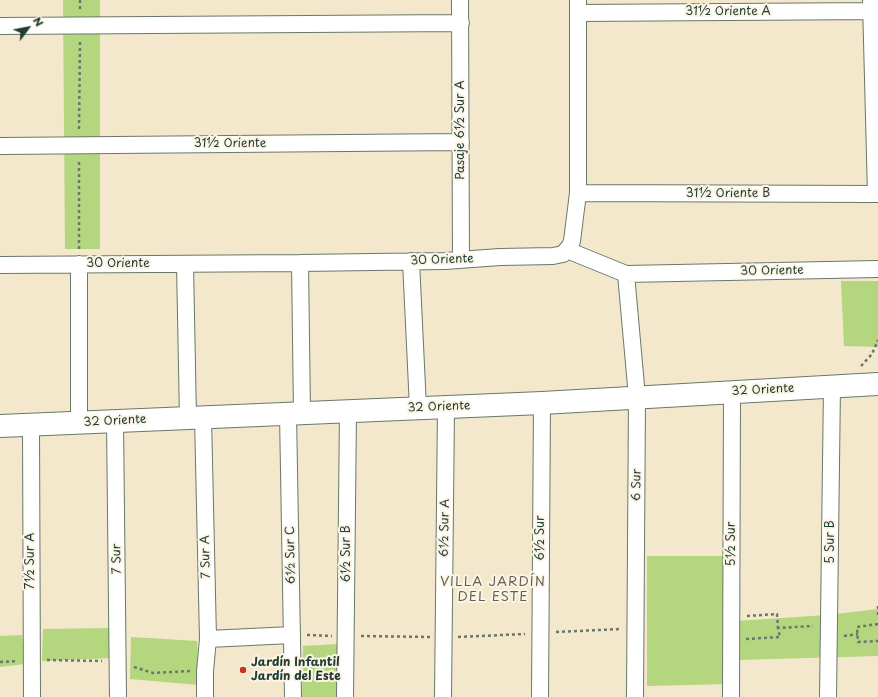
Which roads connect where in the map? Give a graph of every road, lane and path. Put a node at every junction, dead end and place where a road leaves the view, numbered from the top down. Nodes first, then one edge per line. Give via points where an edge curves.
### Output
1 (460, 0) edge
2 (578, 7) edge
3 (873, 7) edge
4 (461, 23) junction
5 (0, 26) edge
6 (461, 142) junction
7 (0, 146) edge
8 (578, 193) junction
9 (877, 194) edge
10 (567, 250) junction
11 (461, 260) junction
12 (411, 262) junction
13 (300, 263) junction
14 (79, 264) junction
15 (185, 264) junction
16 (0, 265) edge
17 (878, 269) edge
18 (626, 274) junction
19 (878, 340) edge
20 (878, 384) edge
21 (838, 386) junction
22 (732, 392) junction
23 (637, 397) junction
24 (542, 403) junction
25 (446, 407) junction
26 (418, 408) junction
27 (348, 411) junction
28 (295, 413) junction
29 (196, 418) junction
30 (115, 421) junction
31 (79, 423) junction
32 (31, 425) junction
33 (0, 426) edge
34 (878, 606) edge
35 (878, 616) edge
36 (732, 617) junction
37 (878, 624) edge
38 (830, 626) junction
39 (778, 628) junction
40 (292, 635) junction
41 (346, 636) junction
42 (444, 638) junction
43 (208, 639) junction
44 (731, 639) junction
45 (878, 641) edge
46 (32, 697) edge
47 (118, 697) edge
48 (205, 697) edge
49 (293, 697) edge
50 (345, 697) edge
51 (443, 697) edge
52 (540, 697) edge
53 (635, 697) edge
54 (731, 697) edge
55 (828, 697) edge

1 - 4 street, Pasaje 6½ Sur A
2 - 3 street, 31½ Oriente A
2 - 8 street
3 - 9 street
4 - 5 street
4 - 6 street, Pasaje 6½ Sur A
6 - 7 street, 31½ Oriente
6 - 11 street, Pasaje 6½ Sur A
8 - 9 street, 31½ Oriente B
8 - 10 street via 572,242
10 - 11 street, 30 Oriente via 563,254 553,256
10 - 18 street, 30 Oriente
11 - 12 street, 30 Oriente
12 - 13 street, 30 Oriente
12 - 26 street
13 - 15 street, 30 Oriente
13 - 28 street, 6½ Sur C
14 - 15 street, 30 Oriente
14 - 16 street, 30 Oriente
14 - 31 street
15 - 29 street, 7 Sur A
17 - 18 street, 30 Oriente
18 - 23 street, 6 Sur
19 - 21 path via 872,354
20 - 21 street, 32 Oriente
21 - 22 street, 32 Oriente
21 - 38 street, 5 Sur B
22 - 23 street, 32 Oriente
22 - 36 street, 5½ Sur
23 - 24 street, 32 Oriente
23 - 53 street, 6 Sur
24 - 25 street, 32 Oriente
24 - 52 street, 6½ Sur
25 - 26 street, 32 Oriente
25 - 42 street, 6½ Sur A
26 - 27 street, 32 Oriente
27 - 28 street, 32 Oriente
27 - 41 street, 6½ Sur B
28 - 29 street, 32 Oriente
28 - 40 street, 6½ Sur C
29 - 30 street, 32 Oriente
29 - 43 street, 7 Sur A
30 - 31 street, 32 Oriente
30 - 47 street, 7 Sur
31 - 32 street, 32 Oriente
32 - 33 street, 32 Oriente
32 - 46 street, 7½ Sur A
34 - 35 path
36 - 39 path via 777,614
36 - 44 street, 5½ Sur
37 - 45 path via 857,627 858,642
38 - 39 path
38 - 55 street, 5 Sur B
39 - 44 path via 780,637
40 - 41 path
40 - 43 street
40 - 49 street, 6½ Sur C
41 - 42 path
41 - 50 street, 6½ Sur B
42 - 51 street, 6½ Sur A
43 - 48 street, 7 Sur A via 204,671
44 - 54 street, 5½ Sur

